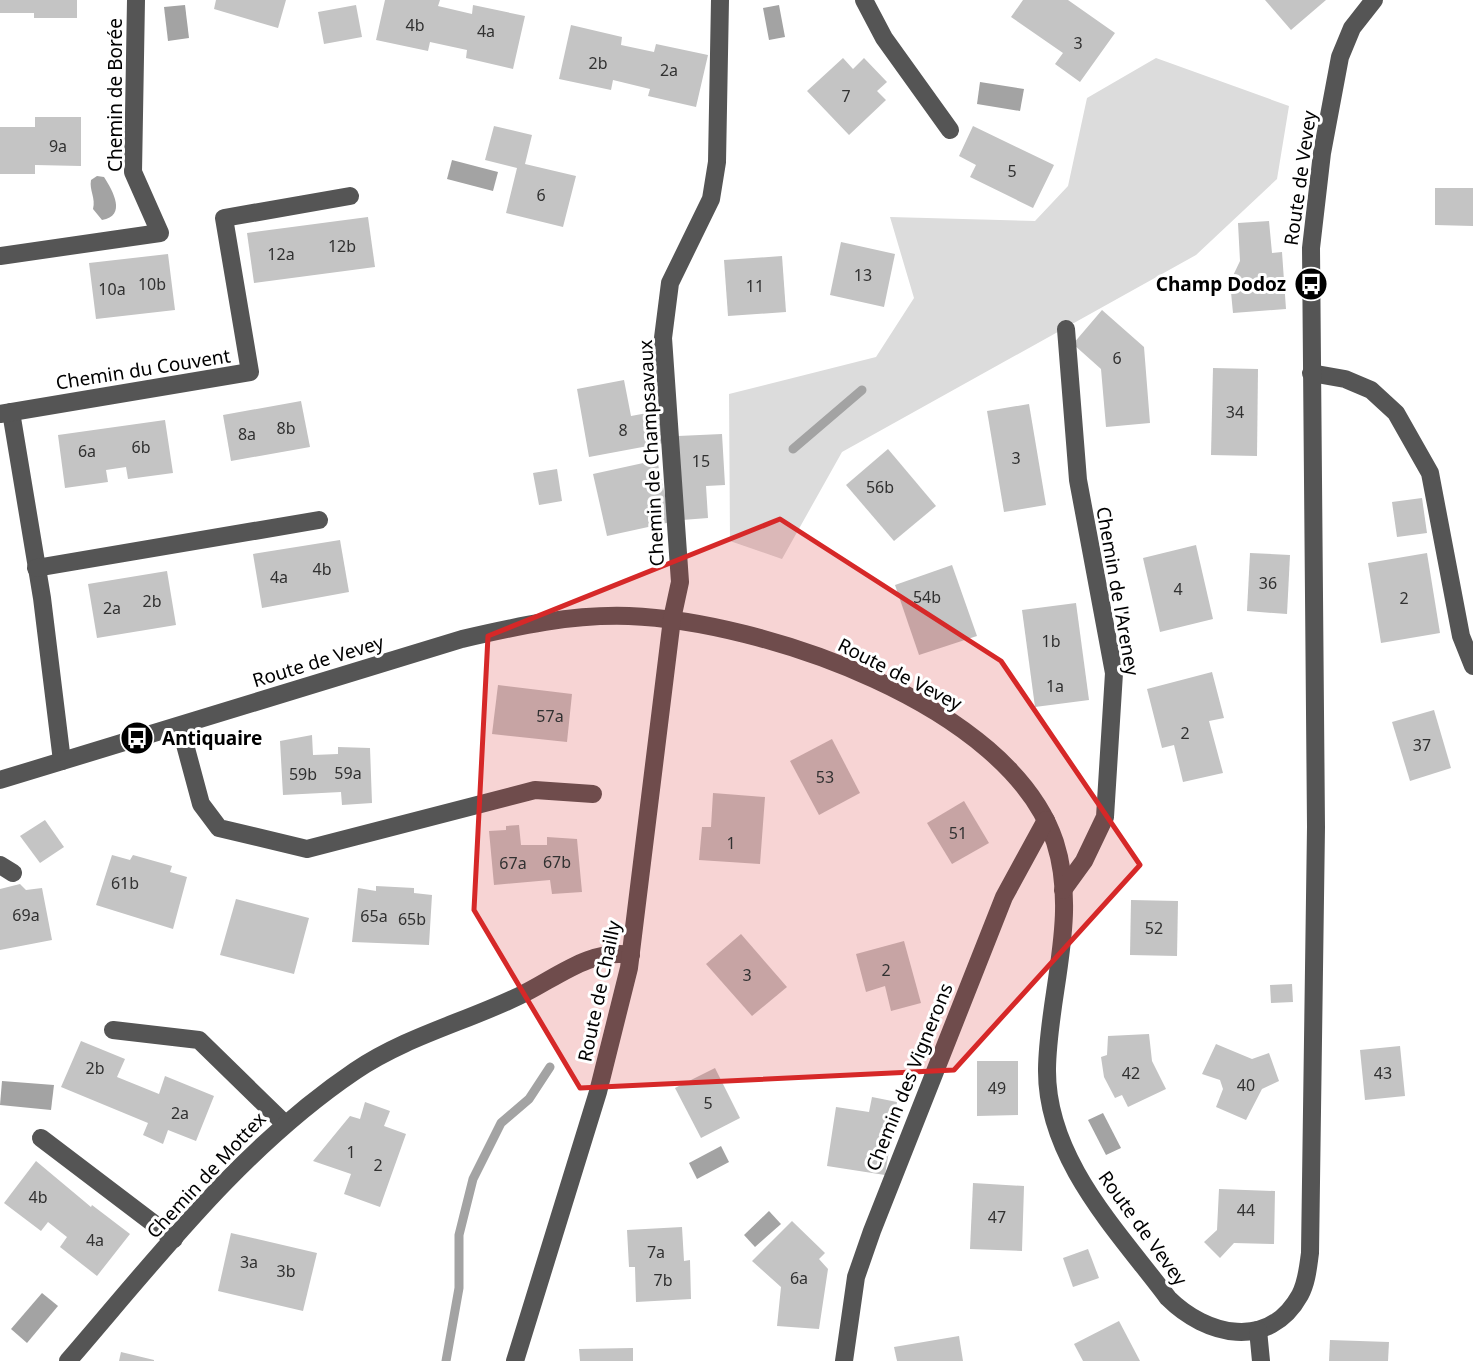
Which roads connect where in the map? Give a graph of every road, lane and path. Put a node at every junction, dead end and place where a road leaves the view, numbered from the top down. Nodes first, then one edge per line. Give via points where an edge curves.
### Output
1 (136, 0) edge
2 (720, 0) edge
3 (864, 0) edge
4 (1374, 0) edge
5 (950, 130) dead end
6 (350, 196) dead end
7 (0, 256) edge
8 (1066, 329) dead end
9 (1311, 373) junction
10 (6, 413) edge
11 (319, 520) dead end
12 (36, 568) junction
13 (672, 619) junction
14 (1473, 666) edge
15 (180, 726) junction
16 (62, 761) junction
17 (0, 780) edge
18 (593, 794) dead end
19 (1046, 820) junction
20 (1063, 890) junction
21 (631, 955) junction
22 (113, 1030) dead end
23 (284, 1123) junction
24 (41, 1138) dead end
25 (174, 1239) junction
26 (1258, 1330) junction
27 (68, 1361) edge
28 (515, 1361) edge
29 (844, 1361) edge
30 (1261, 1361) edge

1 - 7 street, Chemin de Borée via 133,172 160,233
2 - 13 street, Chemin de Champsavaux via 717,162 711,199 670,282 663,338 680,582
3 - 5 street via 884,38
4 - 9 street, Route de Vevey via 1342,49 1322,153 1311,248
6 - 10 street, Chemin du Couvent via 224,218 250,372
8 - 20 street, Chemin de l'Areney via 1078,480 1114,673 1105,817 1084,861
9 - 14 street via 1371,390 1396,413 1430,473 1461,636
9 - 26 street, Route de Vevey via 1316,827 1310,1253 1301,1293 1291,1308
10 - 12 street, Chemin du Couvent
11 - 12 street
12 - 16 street, Chemin du Couvent
13 - 15 street, Route de Vevey via 582,616 531,623 462,639
13 - 19 street, Route de Vevey via 793,646 901,694 954,724 1006,765
13 - 21 street, Route de Chailly
15 - 16 street, Route de Vevey
15 - 18 street via 201,804 219,828 307,849 535,790
16 - 17 street, Route de Vevey
19 - 20 street, Route de Vevey via 1060,862
19 - 29 street, Chemin des Vignerons via 1004,897 872,1231 856,1277
20 - 26 street, Route de Vevey via 1063,931 1047,1070 1057,1127 1069,1156 1087,1191 1184,1314 1232,1332
21 - 23 street, Chemin de Mottex via 602,954 518,997 397,1046
21 - 28 street, Route de Chailly via 598,1092
22 - 23 street via 198,1040
23 - 25 street, Chemin de Mottex via 217,1188
24 - 25 street
25 - 27 street, Chemin de Mottex
26 - 30 street

